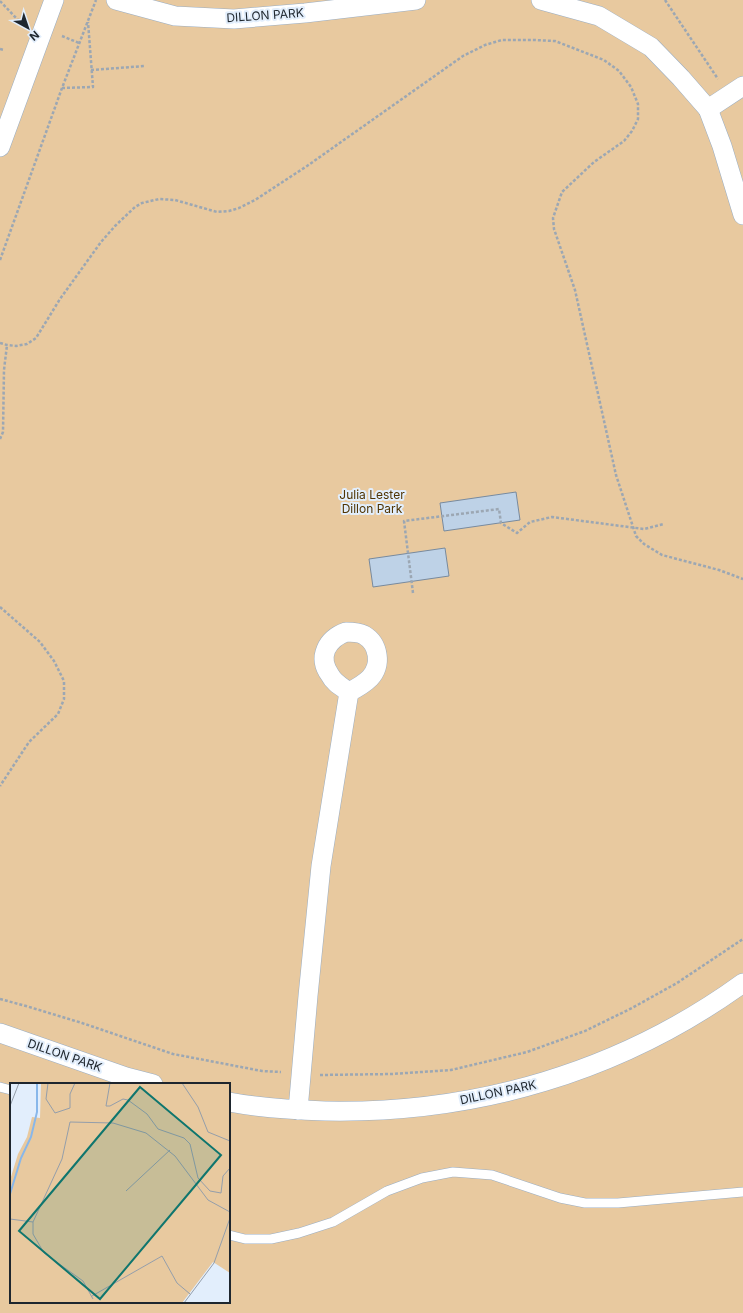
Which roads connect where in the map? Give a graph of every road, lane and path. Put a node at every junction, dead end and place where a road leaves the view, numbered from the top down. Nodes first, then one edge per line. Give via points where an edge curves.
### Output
1 (54, 0) edge
2 (96, 0) edge
3 (116, 0) edge
4 (416, 0) edge
5 (541, 0) edge
6 (665, 0) edge
7 (88, 20) junction
8 (0, 49) edge
9 (4, 50) dead end
10 (145, 66) dead end
11 (91, 70) junction
12 (62, 88) junction
13 (736, 91) edge
14 (708, 109) junction
15 (0, 147) edge
16 (743, 215) edge
17 (0, 260) edge
18 (0, 342) edge
19 (7, 345) junction
20 (0, 439) edge
21 (664, 524) dead end
22 (632, 528) junction
23 (743, 578) edge
24 (413, 593) dead end
25 (0, 607) edge
26 (349, 692) dead end
27 (0, 786) edge
28 (743, 939) edge
29 (743, 983) edge
30 (0, 999) edge
31 (0, 1033) edge
32 (302, 1073) junction
33 (149, 1083) edge
34 (0, 1087) edge
35 (10, 1090) edge
36 (230, 1102) edge
37 (298, 1110) junction
38 (743, 1192) edge
39 (230, 1235) edge

1 - 15 street
2 - 7 path
3 - 4 street, DILLON PARK via 175,16 234,19
5 - 14 street via 599,16 651,47
6 - 13 path
7 - 11 path
7 - 12 path
8 - 9 path
10 - 11 path
11 - 12 path via 92,86
12 - 17 path
13 - 14 street
14 - 16 street
18 - 19 path
19 - 20 path via 3,432
19 - 22 path via 27,344 36,338 101,242 130,211 142,203 159,199 175,200 217,212 239,208 307,166 463,56 502,40 555,41 604,60 619,71 631,86 638,104 638,120 632,131 624,141 594,162 562,192 553,218 554,229 575,290 616,475
21 - 22 path via 644,529
22 - 23 path via 644,544 662,556
22 - 24 path via 552,517 530,522 517,533 501,523 499,509 404,520
25 - 27 path via 40,642 54,661 64,681 64,699 58,714 29,742
26 - 32 street via 321,866
28 - 32 path via 677,983 632,1008 585,1031 527,1052 451,1070 385,1074
29 - 37 street, DILLON PARK via 676,1027 627,1051 568,1075 505,1093 419,1108
30 - 32 path via 173,1054 262,1071
31 - 33 street, DILLON PARK
32 - 37 street
34 - 35 lane
36 - 37 street, DILLON PARK
38 - 39 lane via 618,1203 585,1203 560,1198 492,1175 454,1172 422,1178 388,1191 333,1222 299,1233 271,1239 245,1239

